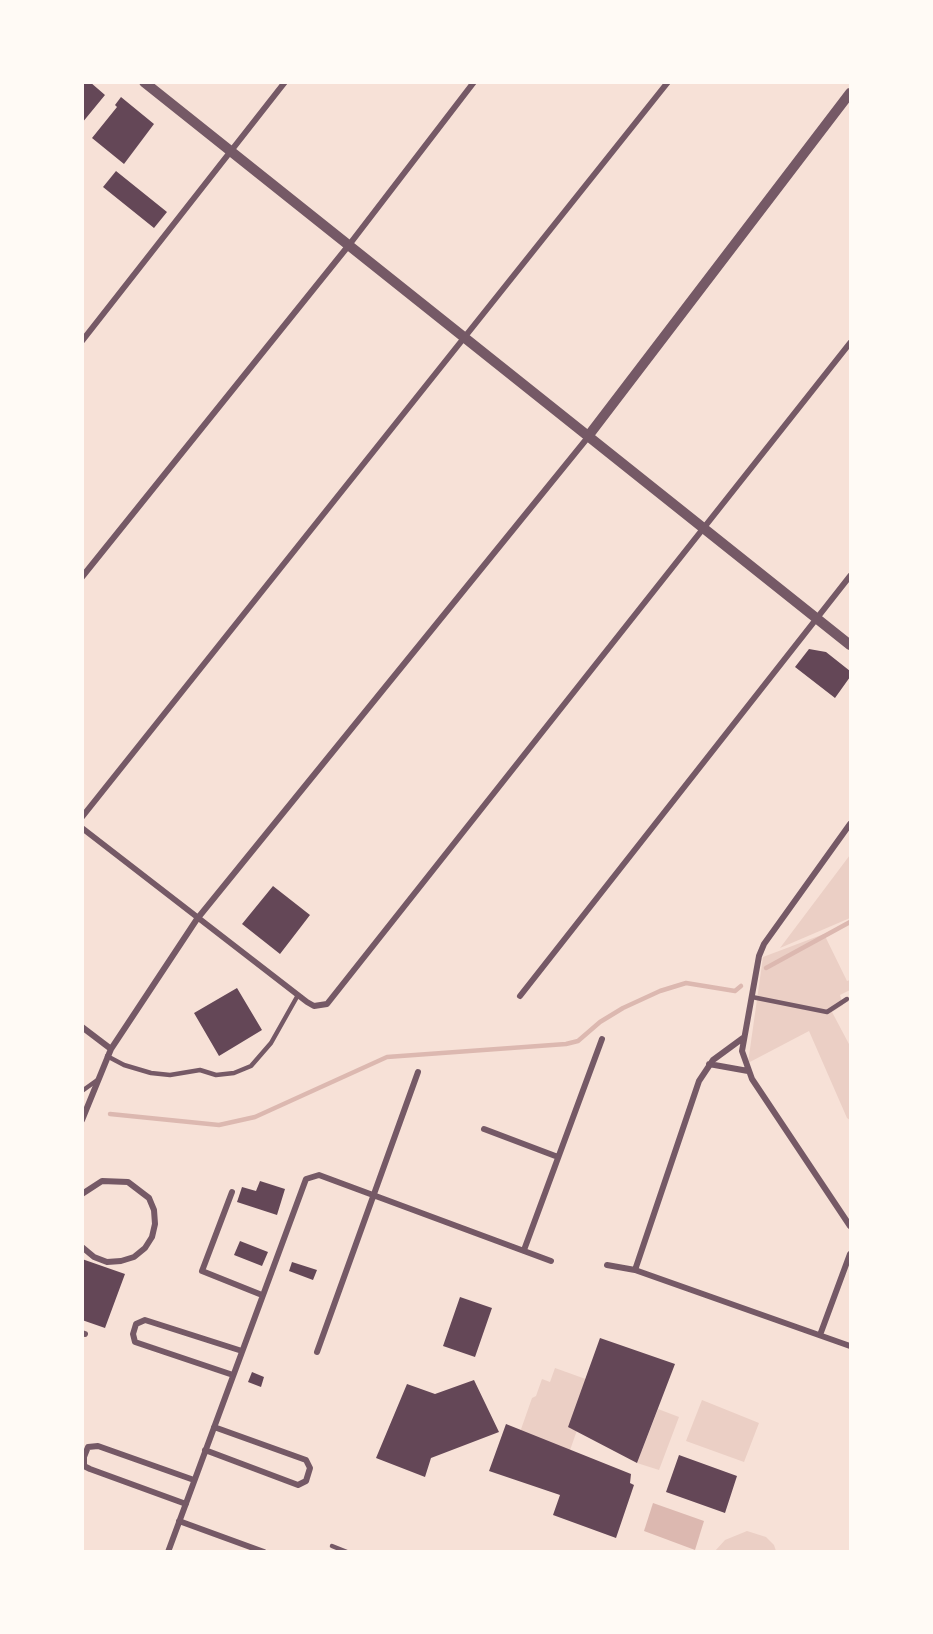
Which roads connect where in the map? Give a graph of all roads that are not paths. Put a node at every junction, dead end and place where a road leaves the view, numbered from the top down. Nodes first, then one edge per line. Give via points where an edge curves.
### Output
1 (144, 82) edge
2 (285, 82) edge
3 (474, 82) edge
4 (668, 82) edge
5 (850, 93) edge
6 (230, 150) junction
7 (350, 245) junction
8 (465, 336) junction
9 (82, 341) edge
10 (850, 343) edge
11 (589, 435) junction
12 (703, 526) junction
13 (850, 576) edge
14 (82, 577) edge
15 (817, 619) junction
16 (850, 645) edge
17 (82, 817) edge
18 (850, 824) edge
19 (82, 828) edge
20 (197, 919) junction
21 (298, 995) junction
22 (520, 996) dead end
23 (752, 998) junction
24 (847, 999) dead end
25 (82, 1027) edge
26 (743, 1038) junction
27 (602, 1039) dead end
28 (111, 1049) junction
29 (107, 1056) junction
30 (709, 1064) junction
31 (748, 1071) junction
32 (418, 1072) dead end
33 (96, 1081) junction
34 (82, 1091) edge
35 (82, 1120) edge
36 (484, 1129) dead end
37 (558, 1157) junction
38 (232, 1192) dead end
39 (82, 1194) edge
40 (373, 1195) junction
41 (850, 1226) edge
42 (82, 1248) edge
43 (524, 1250) junction
44 (850, 1254) edge
45 (551, 1261) dead end
46 (607, 1265) dead end
47 (634, 1270) junction
48 (262, 1295) junction
49 (820, 1335) junction
50 (850, 1346) edge
51 (242, 1351) junction
52 (318, 1352) dead end
53 (233, 1375) junction
54 (214, 1427) junction
55 (205, 1450) junction
56 (194, 1480) junction
57 (186, 1504) junction
58 (179, 1521) junction
59 (332, 1546) dead end
60 (168, 1551) edge
61 (264, 1551) edge
62 (347, 1551) edge

1 - 6 street
2 - 6 street
3 - 7 street
4 - 8 street
5 - 11 street
6 - 7 street
6 - 9 street
7 - 8 street
7 - 14 street
8 - 11 street
8 - 17 street
10 - 12 street
11 - 12 street
11 - 20 street
12 - 15 street
12 - 21 street via 327,1004 314,1006
13 - 15 street
15 - 16 street
15 - 22 street
18 - 23 street via 764,944
19 - 20 street
20 - 21 street
20 - 28 street
21 - 29 lane via 271,1043 251,1065 234,1073 151,1073
23 - 24 lane via 827,1012
23 - 26 street
25 - 28 street
26 - 30 street
26 - 31 street
27 - 37 street
28 - 29 street
29 - 33 street
30 - 31 street
30 - 47 street via 699,1081
31 - 41 street
32 - 40 street
33 - 34 lane
33 - 35 street
36 - 37 street
37 - 43 street
38 - 48 street via 202,1271
39 - 42 street via 102,1181 128,1182 148,1198 155,1224 145,1248 121,1262 107,1262
40 - 43 street
40 - 48 street via 319,1174 306,1179
40 - 52 street
43 - 45 street
44 - 49 street
46 - 47 street
47 - 49 street
48 - 51 street
49 - 50 street
51 - 53 street
51 - 53 street via 145,1320 136,1324 135,1342
53 - 54 street
54 - 55 street
54 - 55 street via 306,1460 310,1468 306,1481 298,1485
55 - 56 street
56 - 57 street
56 - 57 street via 99,1446 88,1447 84,1457 84,1466 90,1469
57 - 58 street
58 - 60 street
58 - 61 street
59 - 62 lane

